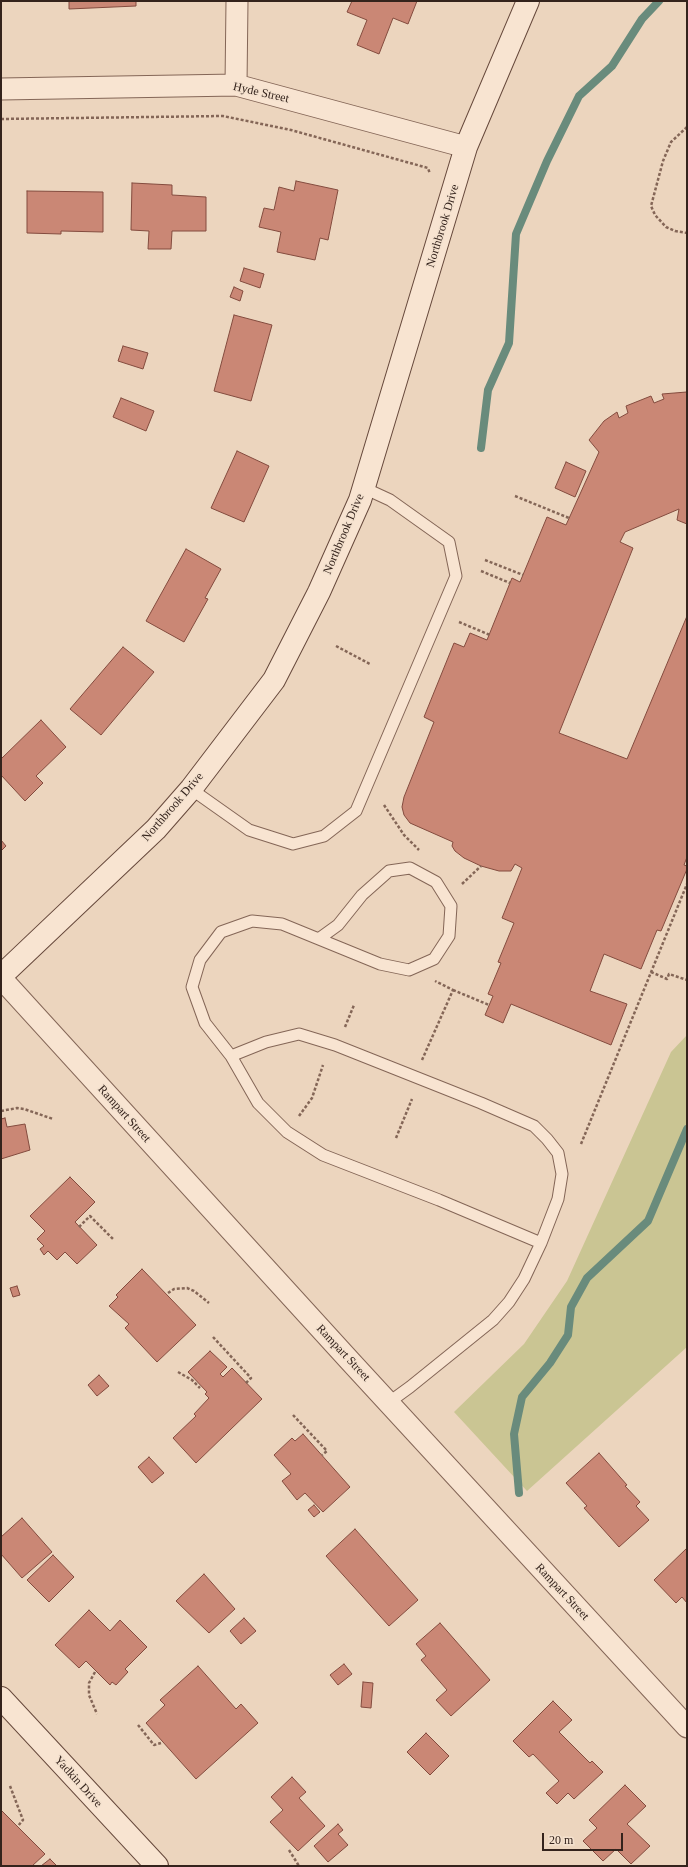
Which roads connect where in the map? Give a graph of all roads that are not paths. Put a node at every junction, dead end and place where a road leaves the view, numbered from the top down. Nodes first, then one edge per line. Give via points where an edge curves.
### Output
1 (237, 1) edge
2 (528, 1) edge
3 (236, 85) junction
4 (1, 89) edge
5 (466, 147) junction
6 (364, 488) junction
7 (191, 789) junction
8 (320, 938) junction
9 (1, 977) edge
10 (232, 1056) junction
11 (541, 1243) junction
12 (388, 1403) junction
13 (1, 1698) edge
14 (687, 1727) edge
15 (157, 1866) edge

1 - 3 street
2 - 5 street, Northbrook Drive
3 - 4 street, Hyde Street
3 - 5 street, Hyde Street
5 - 6 street, Northbrook Drive
6 - 7 street, Northbrook Drive via 319,592 274,680
6 - 7 lane via 390,500 449,542 456,576 356,811 324,836 294,844 249,830
7 - 9 street, Northbrook Drive via 156,830
8 - 8 lane via 380,964 409,970 434,959 449,936 451,906 436,882 410,868 389,871 362,895 338,925
8 - 10 lane via 282,924 252,921 221,932 200,960 192,987 205,1023
9 - 12 street, Rampart Street
10 - 11 lane via 258,1103 287,1132 322,1155
10 - 11 lane via 266,1042 299,1034 335,1045 534,1126 558,1153 562,1174 558,1198
11 - 12 lane via 524,1279 493,1320
12 - 14 street, Rampart Street
13 - 15 street, Yadkin Drive

